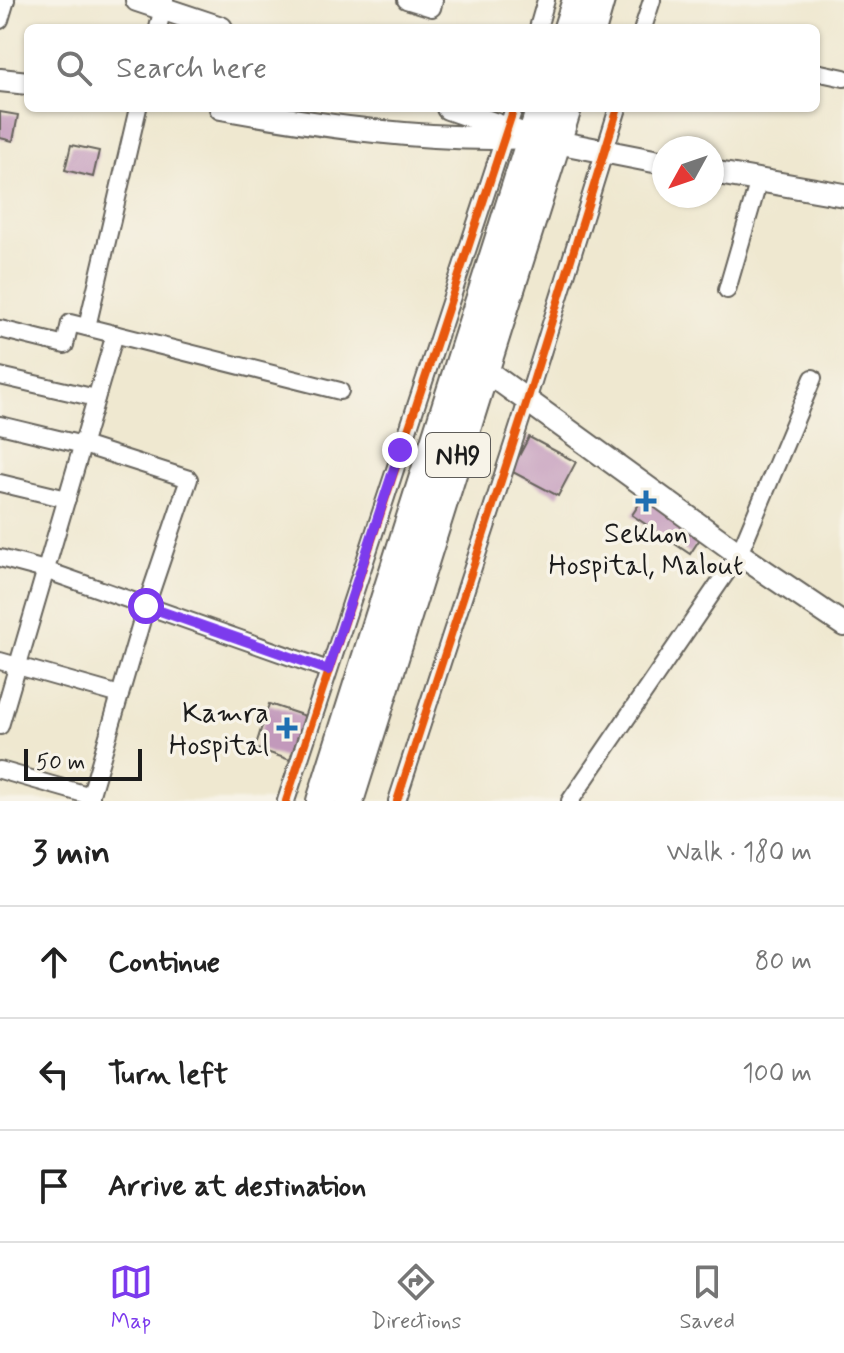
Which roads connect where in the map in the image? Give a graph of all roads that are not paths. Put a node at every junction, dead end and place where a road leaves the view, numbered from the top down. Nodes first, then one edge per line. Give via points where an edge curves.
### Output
1 (6, 0) edge
2 (137, 0) edge
3 (406, 0) edge
4 (434, 0) edge
5 (546, 0) edge
6 (577, 0) edge
7 (600, 0) edge
8 (652, 0) edge
9 (162, 12) edge
10 (0, 20) edge
11 (206, 24) edge
12 (539, 24) edge
13 (569, 24) edge
14 (593, 24) edge
15 (644, 24) edge
16 (820, 73) edge
17 (844, 78) edge
18 (0, 80) edge
19 (24, 83) edge
20 (137, 112) edge
21 (250, 112) edge
22 (461, 112) edge
23 (538, 112) edge
24 (559, 112) edge
25 (617, 112) edge
26 (523, 131) edge
27 (605, 151) junction
28 (652, 161) edge
29 (724, 174) edge
30 (759, 180) junction
31 (844, 195) edge
32 (727, 290) dead end
33 (87, 327) junction
34 (0, 329) edge
35 (115, 334) junction
36 (472, 367) junction
37 (0, 376) edge
38 (813, 378) dead end
39 (340, 391) dead end
40 (96, 398) junction
41 (527, 401) junction
42 (0, 425) edge
43 (83, 445) junction
44 (0, 483) edge
45 (67, 499) junction
46 (739, 554) junction
47 (0, 558) edge
48 (45, 570) junction
49 (146, 606) junction
50 (844, 625) edge
51 (0, 661) edge
52 (17, 665) junction
53 (328, 670) junction
54 (120, 695) junction
55 (0, 726) edge
56 (0, 770) edge
57 (90, 798) edge
58 (286, 801) edge
59 (321, 801) edge
60 (349, 801) edge
61 (397, 801) edge
62 (570, 801) edge

1 - 10 street
2 - 9 street
3 - 4 street via 432,8
5 - 12 street
6 - 13 highway
7 - 14 highway
8 - 15 street
9 - 11 street
16 - 17 street
18 - 19 street
20 - 33 street
21 - 26 street via 404,133
22 - 26 street
23 - 26 highway, NH9
24 - 26 highway, NH9
25 - 27 street
26 - 27 street
26 - 36 highway, NH9
26 - 53 street
27 - 28 street
27 - 41 street
29 - 30 street
30 - 31 street
30 - 32 street
33 - 34 street via 70,323 65,345
33 - 35 street
35 - 39 street
35 - 40 street
36 - 41 street
36 - 59 highway, NH9
36 - 60 highway, NH9
37 - 40 street
38 - 46 street
40 - 43 street
41 - 46 street
41 - 61 street
42 - 43 street
43 - 45 street
43 - 49 street via 189,479
44 - 45 street
45 - 48 street
46 - 50 street
46 - 62 street
47 - 48 street
48 - 49 street
48 - 52 street
49 - 53 street
49 - 54 street
51 - 52 street
52 - 54 street
52 - 55 street
53 - 58 street
54 - 57 street
56 - 57 street

